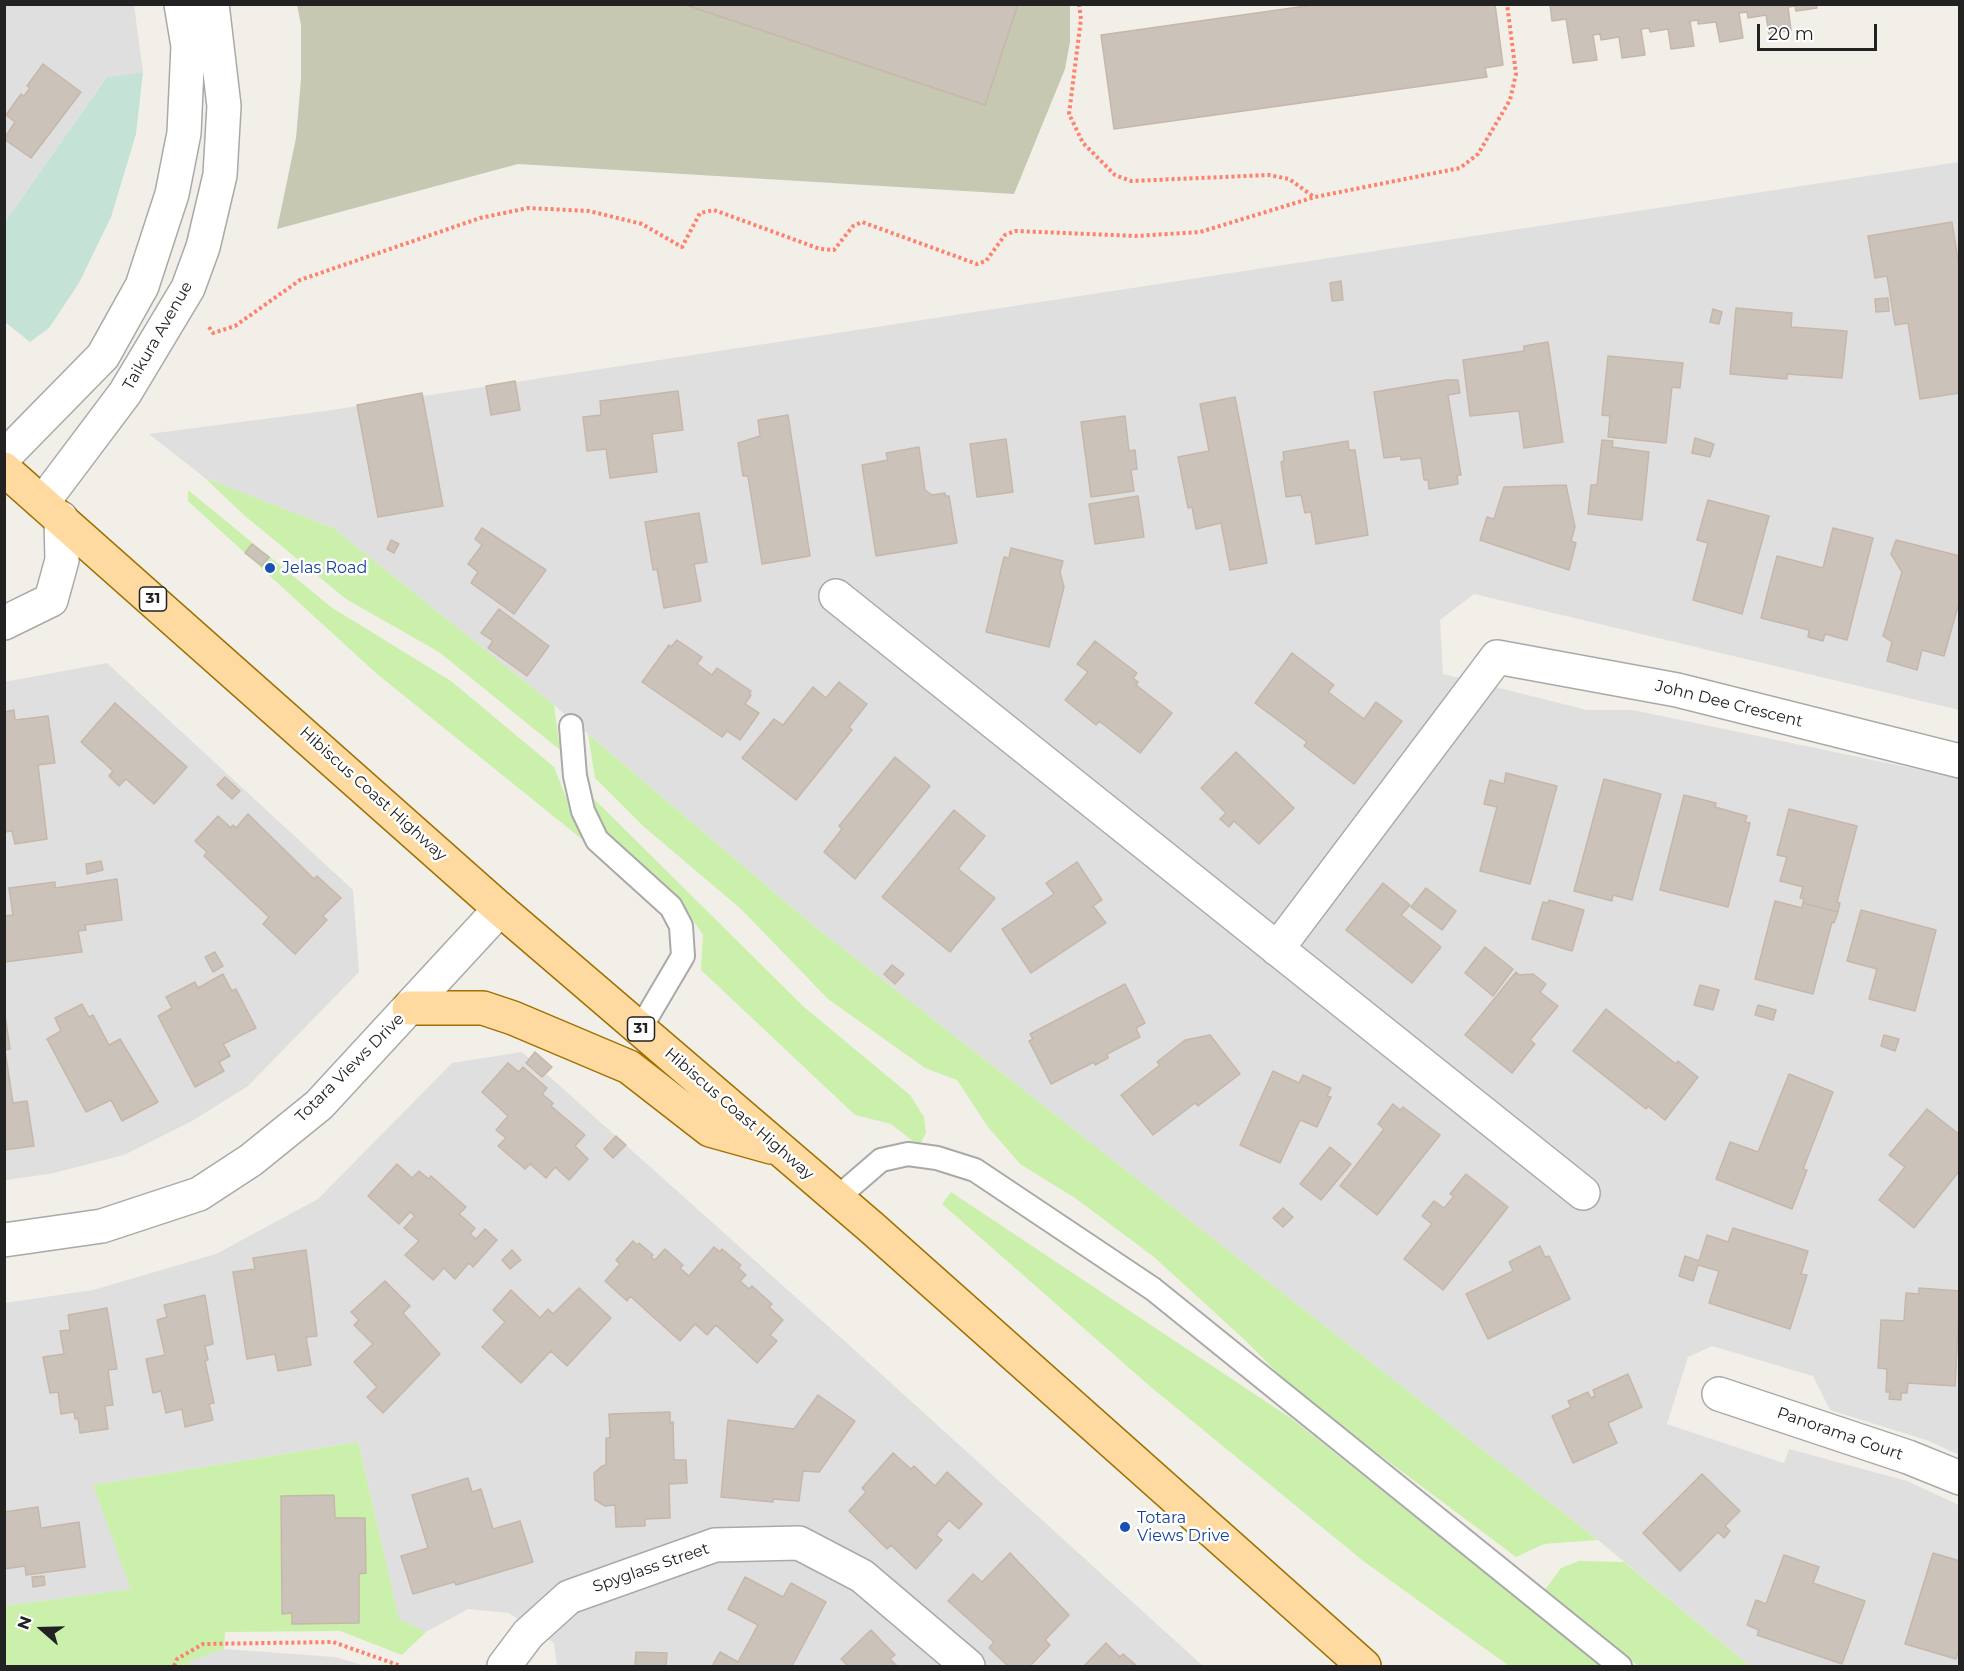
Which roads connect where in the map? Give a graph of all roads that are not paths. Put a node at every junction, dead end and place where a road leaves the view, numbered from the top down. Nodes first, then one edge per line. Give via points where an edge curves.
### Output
1 (181, 4) edge
2 (212, 4) edge
3 (4, 457) edge
4 (4, 469) edge
5 (52, 510) junction
6 (836, 596) dead end
7 (4, 623) edge
8 (571, 726) dead end
9 (1959, 760) edge
10 (500, 909) junction
11 (1277, 949) junction
12 (409, 1008) junction
13 (640, 1029) junction
14 (781, 1150) junction
15 (1583, 1193) dead end
16 (837, 1198) junction
17 (4, 1240) edge
18 (1719, 1394) dead end
19 (1959, 1478) edge
20 (504, 1666) edge
21 (968, 1666) edge
22 (1364, 1666) edge
23 (1620, 1666) edge

1 - 3 street via 188,46 184,134 172,194 142,286 103,356
2 - 5 street, Taikura Avenue via 224,106 220,175 203,247 188,288
4 - 5 main road, Hibiscus Coast Highway / 31
5 - 7 street via 62,560 51,600
5 - 10 main road, Hibiscus Coast Highway / 31
6 - 11 street
8 - 13 lane via 583,811 597,840 671,907 681,926 683,956
9 - 11 street, John Dee Crescent via 1677,690 1497,657
10 - 12 street, Totara Views Drive
10 - 13 main road, Hibiscus Coast Highway / 31
11 - 15 street
12 - 14 main road via 483,1008 513,1018 629,1067 710,1130
12 - 17 street, Totara Views Drive via 319,1105 251,1160 199,1194 102,1226
13 - 14 main road, Hibiscus Coast Highway / 31
14 - 16 main road, Hibiscus Coast Highway / 31
16 - 22 main road, Hibiscus Coast Highway / 31
16 - 23 lane via 881,1160 908,1154 975,1170 1153,1289
18 - 19 street, Panorama Court
20 - 21 street, Spyglass Street via 528,1634 569,1597 715,1545 799,1543 862,1576

